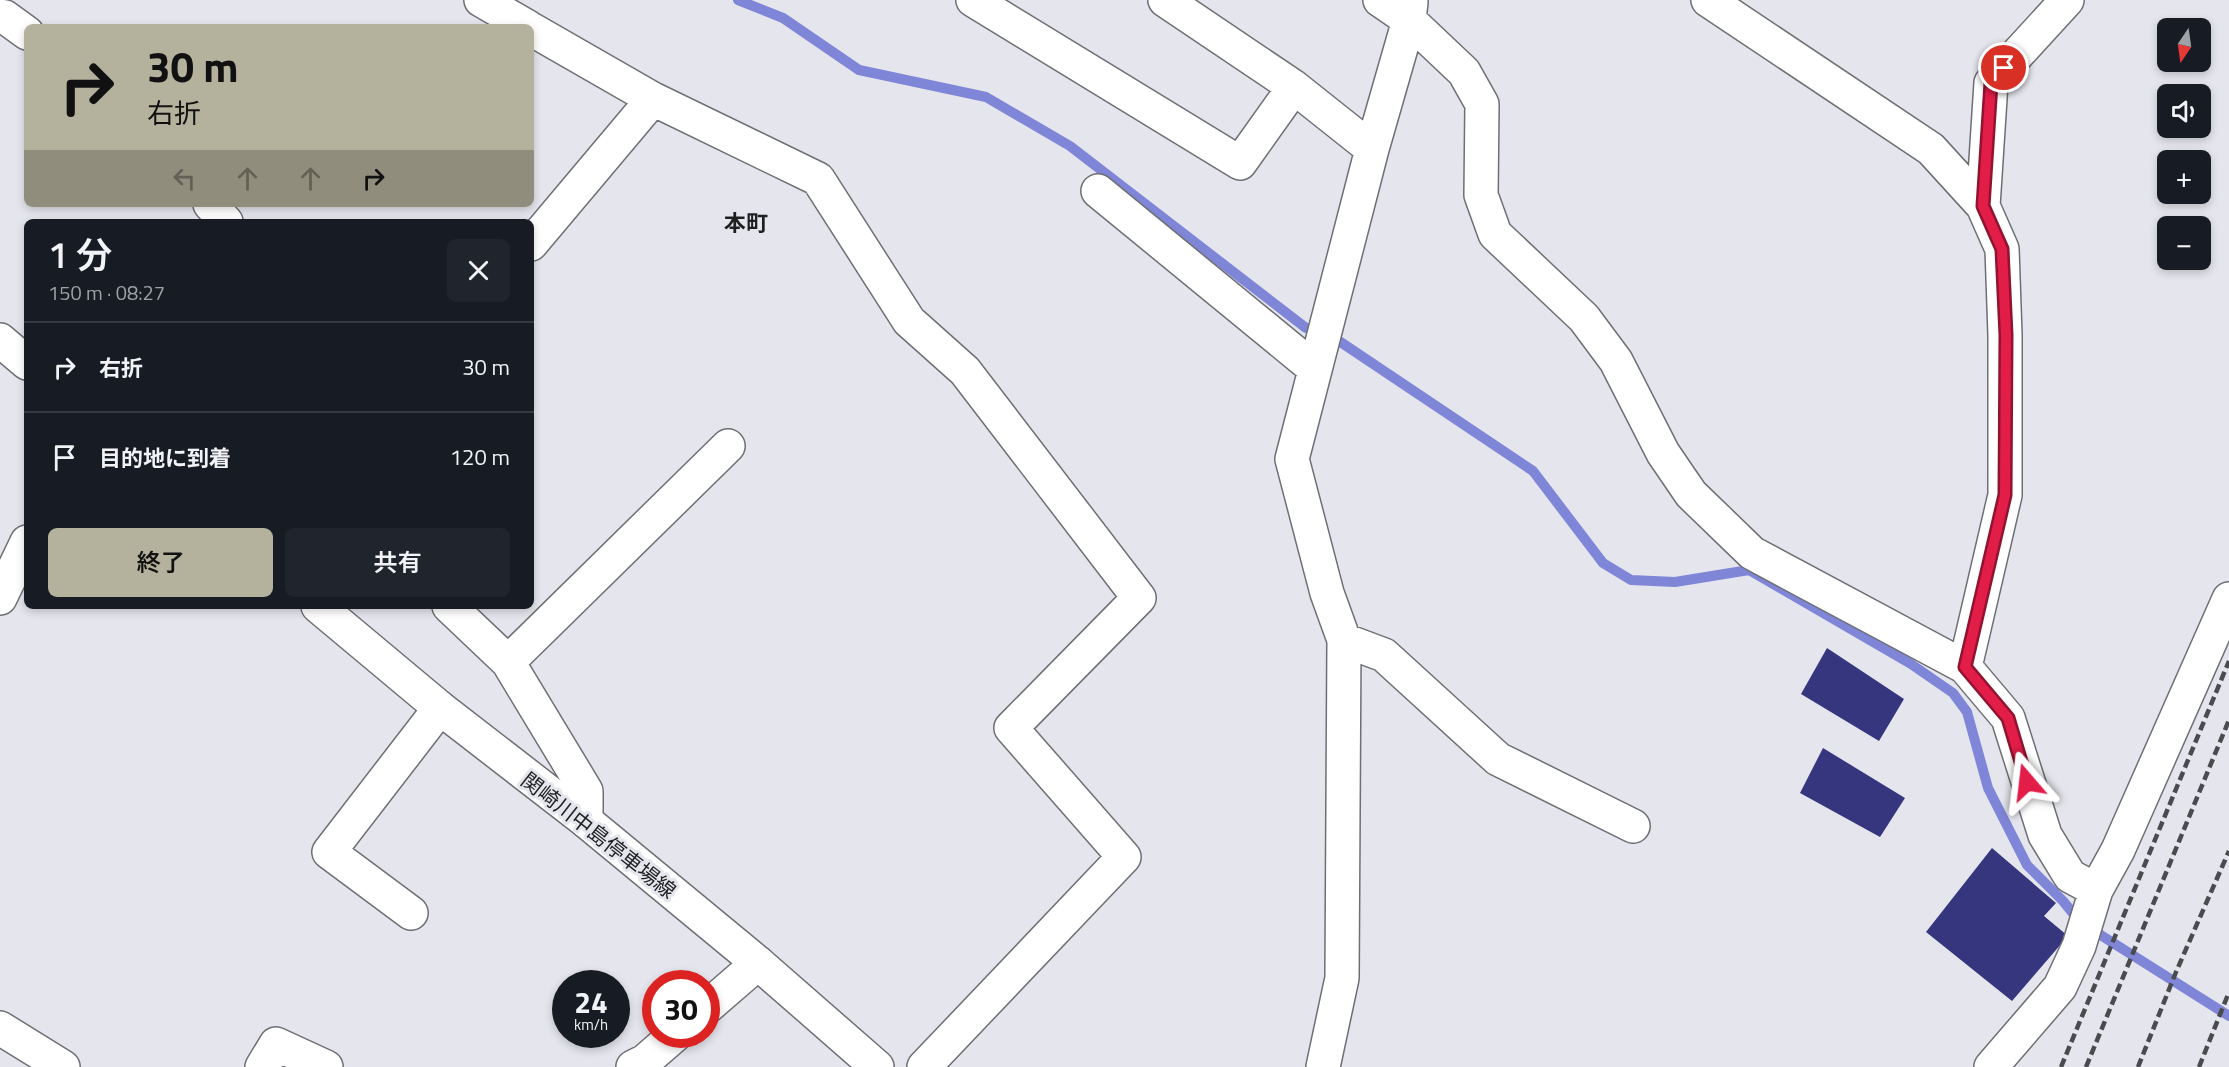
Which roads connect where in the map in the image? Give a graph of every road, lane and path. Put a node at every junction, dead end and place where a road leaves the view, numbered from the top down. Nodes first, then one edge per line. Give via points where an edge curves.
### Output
1 (481, 0) edge
2 (973, 0) edge
3 (1165, 0) edge
4 (1380, 0) edge
5 (1708, 0) edge
6 (2067, 0) edge
7 (1410, 10) edge
8 (0, 16) edge
9 (522, 24) edge
10 (24, 31) edge
11 (534, 31) edge
12 (1293, 87) junction
13 (653, 99) junction
14 (1372, 149) junction
15 (1098, 191) dead end
16 (1983, 206) junction
17 (213, 207) edge
18 (223, 219) edge
19 (534, 240) edge
20 (0, 340) edge
21 (24, 360) edge
22 (1315, 369) junction
23 (728, 446) dead end
24 (24, 548) edge
25 (0, 598) edge
26 (2229, 599) edge
27 (322, 609) edge
28 (451, 609) edge
29 (1344, 640) junction
30 (508, 662) junction
31 (1965, 667) junction
32 (440, 708) junction
33 (586, 822) junction
34 (1633, 826) dead end
35 (2093, 900) junction
36 (411, 913) dead end
37 (758, 963) junction
38 (720, 996) edge
39 (0, 1028) edge
40 (660, 1048) edge
41 (641, 1065) edge
42 (63, 1067) edge
43 (262, 1067) edge
44 (326, 1067) edge
45 (877, 1067) edge
46 (924, 1067) edge
47 (1323, 1067) edge
48 (1991, 1067) edge

1 - 9 street
2 - 12 street via 1240,163
3 - 12 street
4 - 7 street
5 - 16 street via 1931,149
6 - 16 street via 1991,83
7 - 14 street
7 - 31 street via 1464,72 1482,104 1481,195 1495,234 1584,318 1616,361 1663,453 1691,494 1752,554
8 - 10 street
11 - 13 street
12 - 14 street
13 - 19 street
13 - 46 street via 818,179 909,321 965,371 1139,598 1011,728 1124,857
14 - 22 street
15 - 22 street
16 - 31 street via 2002,249 2005,495
17 - 18 street
20 - 21 street
22 - 29 street via 1292,459 1327,593
23 - 30 street
24 - 25 street
26 - 35 street
27 - 32 street, 関崎川中島停車場線
28 - 30 street
29 - 34 street via 1384,655 1498,759
29 - 47 street via 1342,978
30 - 33 street via 586,791
31 - 35 street via 2008,718 2045,835 2070,876
32 - 33 street, 関崎川中島停車場線
32 - 36 street via 328,852
33 - 37 street, 関崎川中島停車場線
35 - 48 street via 2079,946 2060,987
37 - 38 street
37 - 45 street, 関崎川中島停車場線
39 - 42 street
40 - 41 street
43 - 44 street via 276,1044

